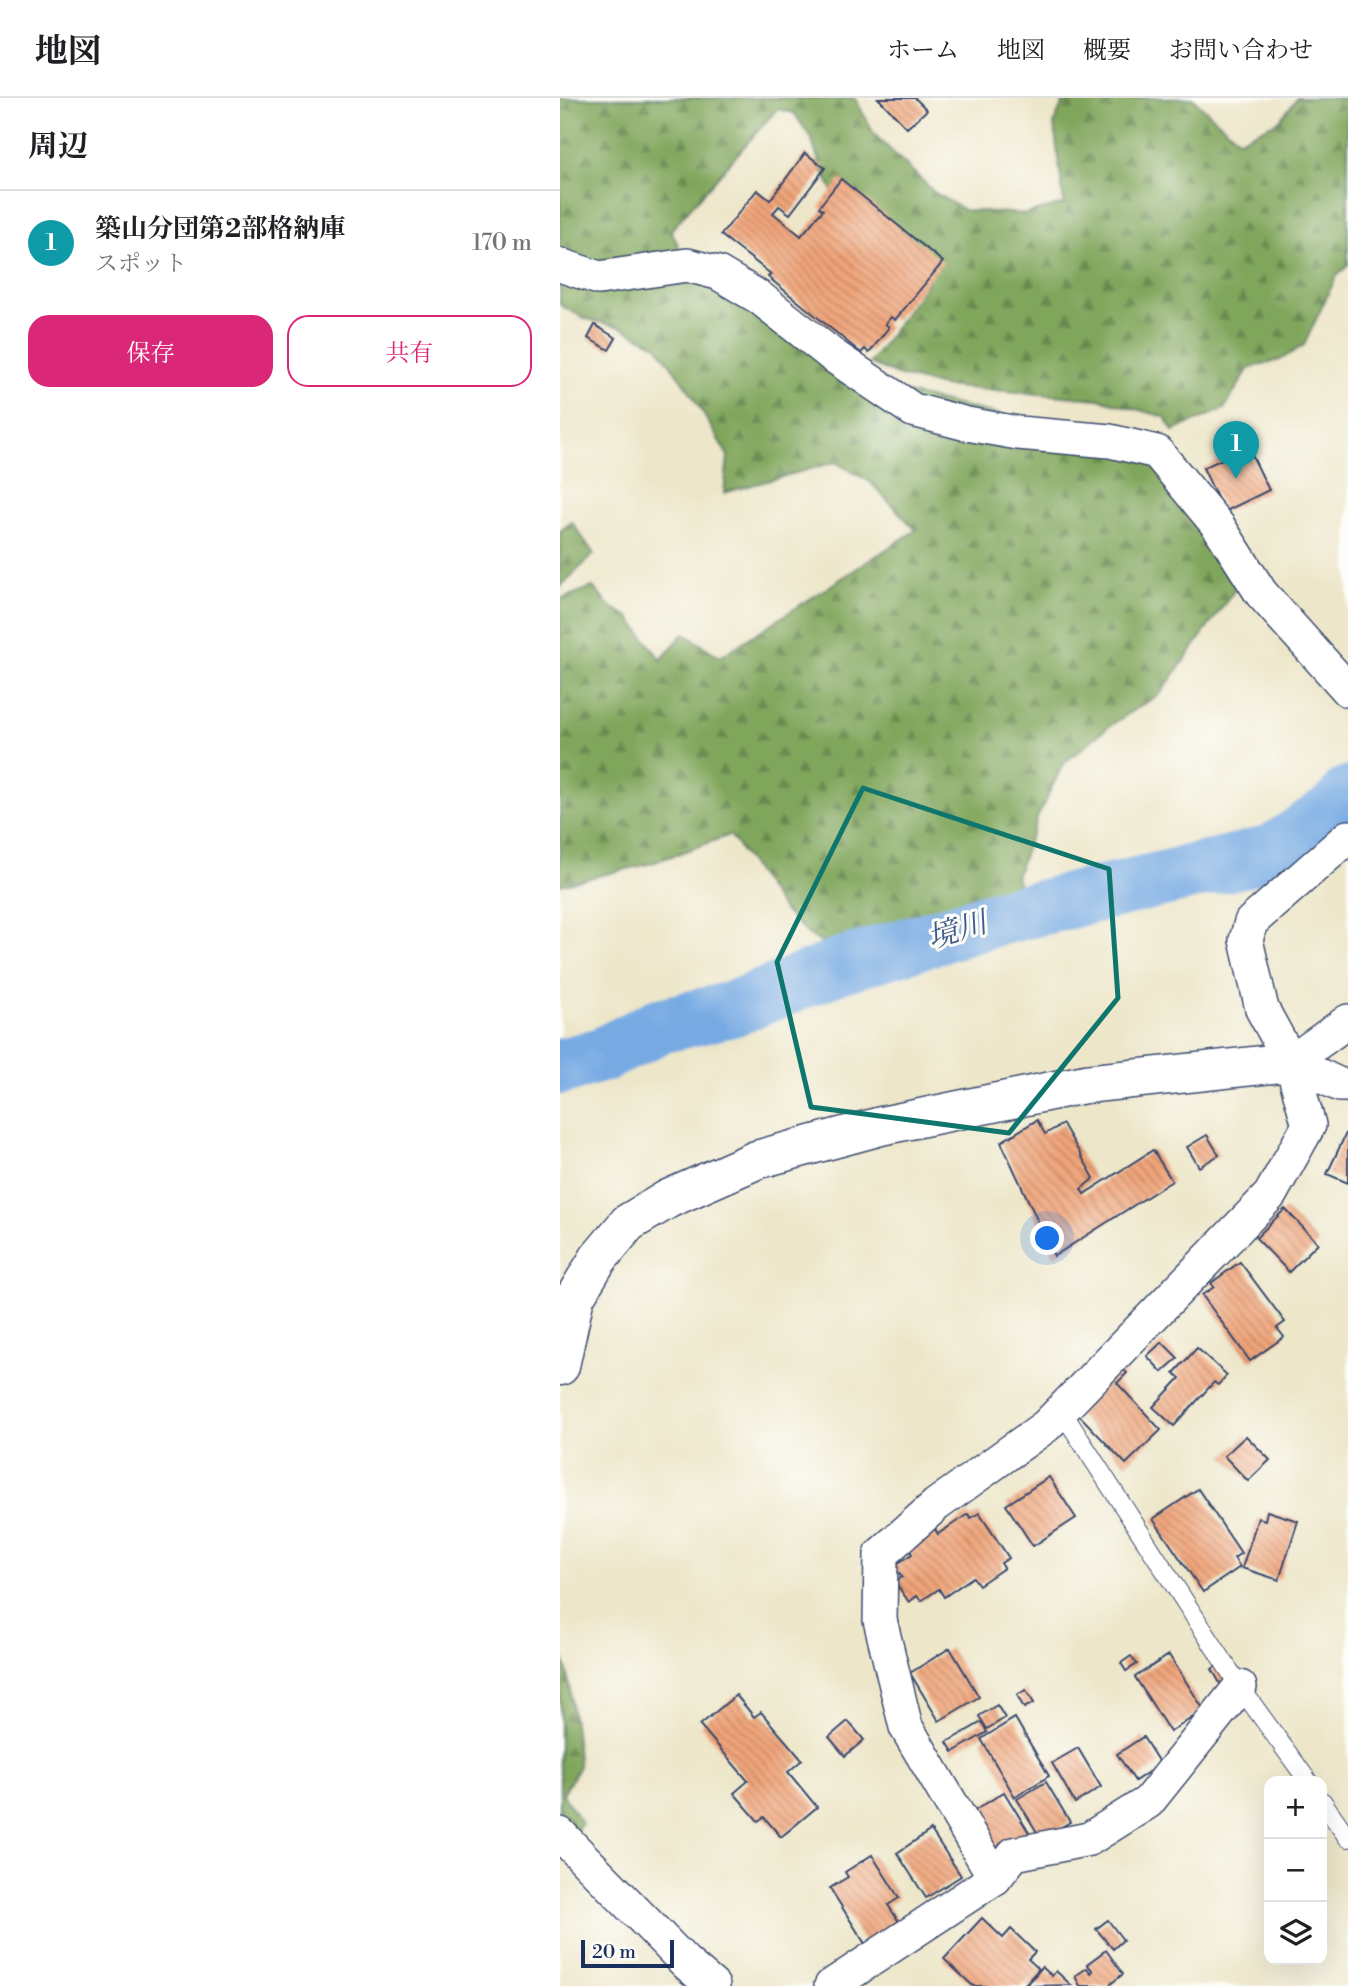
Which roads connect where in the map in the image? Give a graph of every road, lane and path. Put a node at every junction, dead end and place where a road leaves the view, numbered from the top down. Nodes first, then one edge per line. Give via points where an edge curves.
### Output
1 (560, 265) edge
2 (1348, 690) edge
3 (1348, 837) edge
4 (1348, 1021) edge
5 (1291, 1062) junction
6 (1348, 1084) edge
7 (560, 1366) edge
8 (1061, 1410) junction
9 (1240, 1687) junction
10 (1304, 1776) edge
11 (1327, 1808) edge
12 (560, 1834) edge
13 (1348, 1838) edge
14 (995, 1878) junction
15 (713, 1986) edge
16 (831, 1986) edge

1 - 2 street via 599,278 687,265 718,272 913,410 1018,433 1110,440 1157,452 1219,527 1261,593
3 - 5 street via 1251,922 1247,940 1262,1009
4 - 5 street
5 - 6 street via 1340,1085
5 - 7 street via 1085,1084 881,1126 756,1160 668,1199 628,1223 598,1259 576,1297
5 - 8 street via 1308,1125 1270,1195
8 - 9 lane
8 - 14 street via 1046,1426 936,1505 881,1554 880,1620 906,1727
9 - 10 lane
9 - 14 street via 1148,1802 1089,1839 1014,1854
11 - 13 lane
12 - 15 street
14 - 16 street

